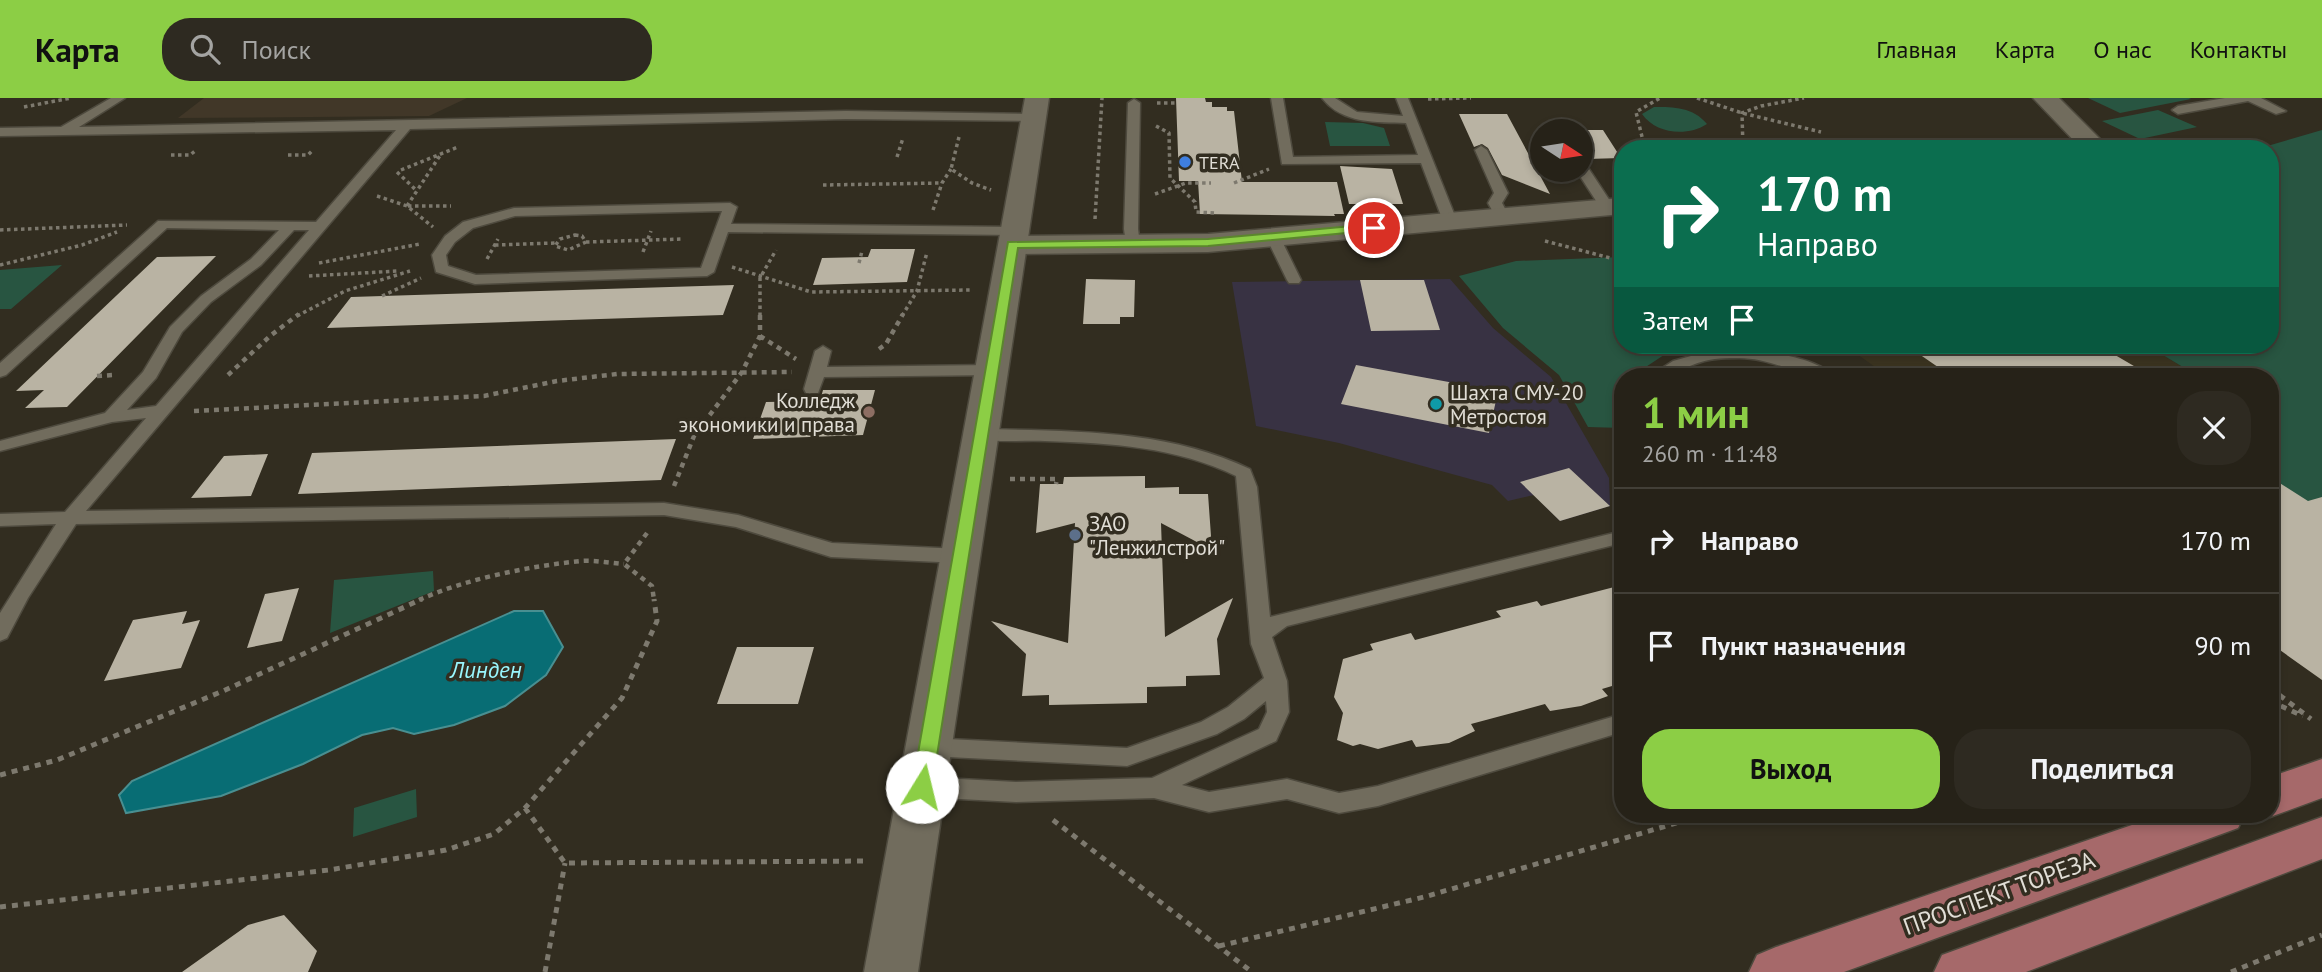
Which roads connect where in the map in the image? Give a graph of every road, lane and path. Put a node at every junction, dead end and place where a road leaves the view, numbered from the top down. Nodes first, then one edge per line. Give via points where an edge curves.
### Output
1 (75, 98) edge
2 (119, 98) edge
3 (1102, 98) edge
4 (1277, 98) edge
5 (1328, 98) edge
6 (1403, 98) edge
7 (1471, 98) edge
8 (1660, 98) edge
9 (1697, 98) edge
10 (1804, 98) edge
11 (2045, 98) edge
12 (2245, 98) edge
13 (2251, 98) edge
14 (1134, 103) dead end
15 (1036, 107) edge
16 (13, 110) dead end
17 (2178, 110) dead end
18 (2280, 111) dead end
19 (1742, 113) junction
20 (964, 116) junction
21 (1411, 120) junction
22 (458, 125) junction
23 (1154, 125) dead end
24 (406, 126) junction
25 (62, 131) junction
26 (0, 132) edge
27 (1821, 132) dead end
28 (1643, 140) edge
29 (1742, 140) edge
30 (2088, 140) edge
31 (1481, 150) dead end
32 (1427, 159) junction
33 (1287, 161) junction
34 (951, 169) junction
35 (1593, 181) edge
36 (942, 183) junction
37 (1234, 183) dead end
38 (823, 185) dead end
39 (353, 188) junction
40 (992, 191) dead end
41 (1614, 205) edge
42 (407, 206) junction
43 (451, 206) dead end
44 (1614, 206) edge
45 (660, 208) junction
46 (514, 212) junction
47 (1502, 216) junction
48 (1450, 221) junction
49 (290, 226) junction
50 (319, 226) junction
51 (723, 228) junction
52 (789, 229) junction
53 (0, 230) edge
54 (927, 230) junction
55 (1273, 237) junction
56 (1014, 238) junction
57 (450, 239) junction
58 (683, 239) dead end
59 (647, 240) junction
60 (1237, 240) junction
61 (586, 242) junction
62 (555, 243) junction
63 (1093, 244) junction
64 (1133, 244) junction
65 (495, 245) junction
66 (711, 259) junction
67 (0, 265) edge
68 (441, 269) junction
69 (410, 271) junction
70 (276, 274) junction
71 (634, 275) junction
72 (760, 278) junction
73 (475, 280) junction
74 (1294, 280) dead end
75 (971, 290) dead end
76 (918, 292) junction
77 (382, 296) dead end
78 (760, 337) junction
79 (823, 351) dead end
80 (1717, 354) edge
81 (1762, 354) edge
82 (1671, 368) edge
83 (1807, 368) edge
84 (992, 370) junction
85 (0, 372) edge
86 (742, 372) junction
87 (817, 372) junction
88 (845, 372) junction
89 (226, 377) dead end
90 (811, 389) dead end
91 (161, 411) junction
92 (111, 417) junction
93 (981, 435) junction
94 (0, 446) edge
95 (1007, 479) dead end
96 (1056, 484) dead end
97 (664, 509) junction
98 (70, 518) junction
99 (0, 520) edge
100 (1614, 539) edge
101 (961, 556) junction
102 (624, 564) junction
103 (0, 633) edge
104 (1262, 634) junction
105 (1276, 681) junction
106 (2279, 695) edge
107 (2279, 705) edge
108 (1614, 725) edge
109 (925, 767) junction
110 (0, 775) edge
111 (2322, 778) edge
112 (1154, 788) junction
113 (1016, 792) junction
114 (2279, 794) edge
115 (525, 808) junction
116 (1676, 823) edge
117 (2196, 823) edge
118 (2322, 838) edge
119 (879, 861) dead end
120 (565, 863) junction
121 (0, 907) edge
122 (2322, 935) edge
123 (1219, 946) junction
124 (545, 972) edge
125 (891, 972) edge
126 (1252, 972) edge
127 (1776, 972) edge
128 (1961, 972) edge
129 (2231, 972) edge

1 - 16 path
2 - 25 lane
3 - 63 path
4 - 33 lane
5 - 21 lane via 1339,109 1361,116
6 - 7 path
6 - 21 lane
8 - 28 path via 1636,112
9 - 19 path
10 - 19 path
11 - 30 street
12 - 17 lane
13 - 18 lane
14 - 64 lane
15 - 20 lane
15 - 56 street
19 - 27 path
19 - 29 path
20 - 22 lane
20 - 34 path
21 - 32 lane
22 - 24 lane
22 - 42 path
23 - 60 path via 1169,133 1170,178 1195,202 1196,212 1236,213
24 - 25 lane
24 - 39 lane
25 - 26 lane
31 - 47 lane via 1501,193 1495,202
32 - 33 lane
32 - 48 lane
33 - 37 path
34 - 36 path
34 - 40 path
35 - 41 lane
36 - 38 path
36 - 54 path
39 - 42 path
39 - 50 lane
42 - 43 path
42 - 57 path
44 - 47 street
45 - 46 lane
45 - 51 lane via 730,206
45 - 59 path
46 - 57 lane via 468,225
46 - 65 path
47 - 48 street
48 - 55 street
49 - 50 lane
49 - 85 lane via 163,224
49 - 92 lane via 256,262 206,299 176,330 150,374
50 - 70 lane
51 - 52 lane
51 - 66 lane
52 - 54 lane
52 - 72 path
53 - 67 path via 135,225 82,246
54 - 56 lane
54 - 76 path via 928,250
55 - 60 street
55 - 74 lane
56 - 63 street
56 - 84 street
57 - 68 lane via 439,255
57 - 70 path
58 - 59 path
59 - 61 path
59 - 71 path
60 - 64 street
61 - 62 path via 575,235
61 - 62 path via 568,250
62 - 65 path
63 - 64 street
65 - 73 path
66 - 71 lane via 707,272
66 - 72 path
68 - 69 path
68 - 73 lane
68 - 77 path
69 - 70 path
69 - 89 path via 330,297 286,324
70 - 91 lane
71 - 73 lane
72 - 76 path via 811,292
72 - 78 path
75 - 76 path
76 - 88 path via 886,344
78 - 86 path
78 - 87 path
79 - 87 lane
80 - 82 lane
81 - 83 lane
84 - 88 lane
84 - 93 street
86 - 87 path
86 - 91 path via 617,374 471,397
86 - 97 path via 694,436
87 - 88 lane
87 - 90 lane
91 - 92 lane
91 - 98 lane
92 - 94 lane
93 - 101 street
93 - 104 lane via 1141,442 1196,452 1244,473
95 - 96 path via 1057,479
97 - 98 lane
97 - 101 lane via 738,521 831,550
97 - 102 path
98 - 99 lane
98 - 103 lane
100 - 104 lane via 1280,620
101 - 109 street
102 - 110 path via 583,561 442,590 172,712 57,760
102 - 115 path via 652,586 657,621 622,698
104 - 105 lane
105 - 109 lane via 1209,728 1127,757
105 - 112 lane via 1278,712 1268,735
106 - 107 path via 2311,719
108 - 112 lane via 1378,796 1339,803 1287,789 1209,802
109 - 113 lane
109 - 125 street
111 - 114 main road
112 - 113 lane
113 - 123 path
115 - 120 path
115 - 121 path via 494,834 446,850 329,870
116 - 123 path via 1424,897
117 - 127 main road, ПРОСПЕКТ ТОРЕЗА
118 - 128 main road
119 - 120 path
120 - 124 path
122 - 129 path
123 - 126 path

